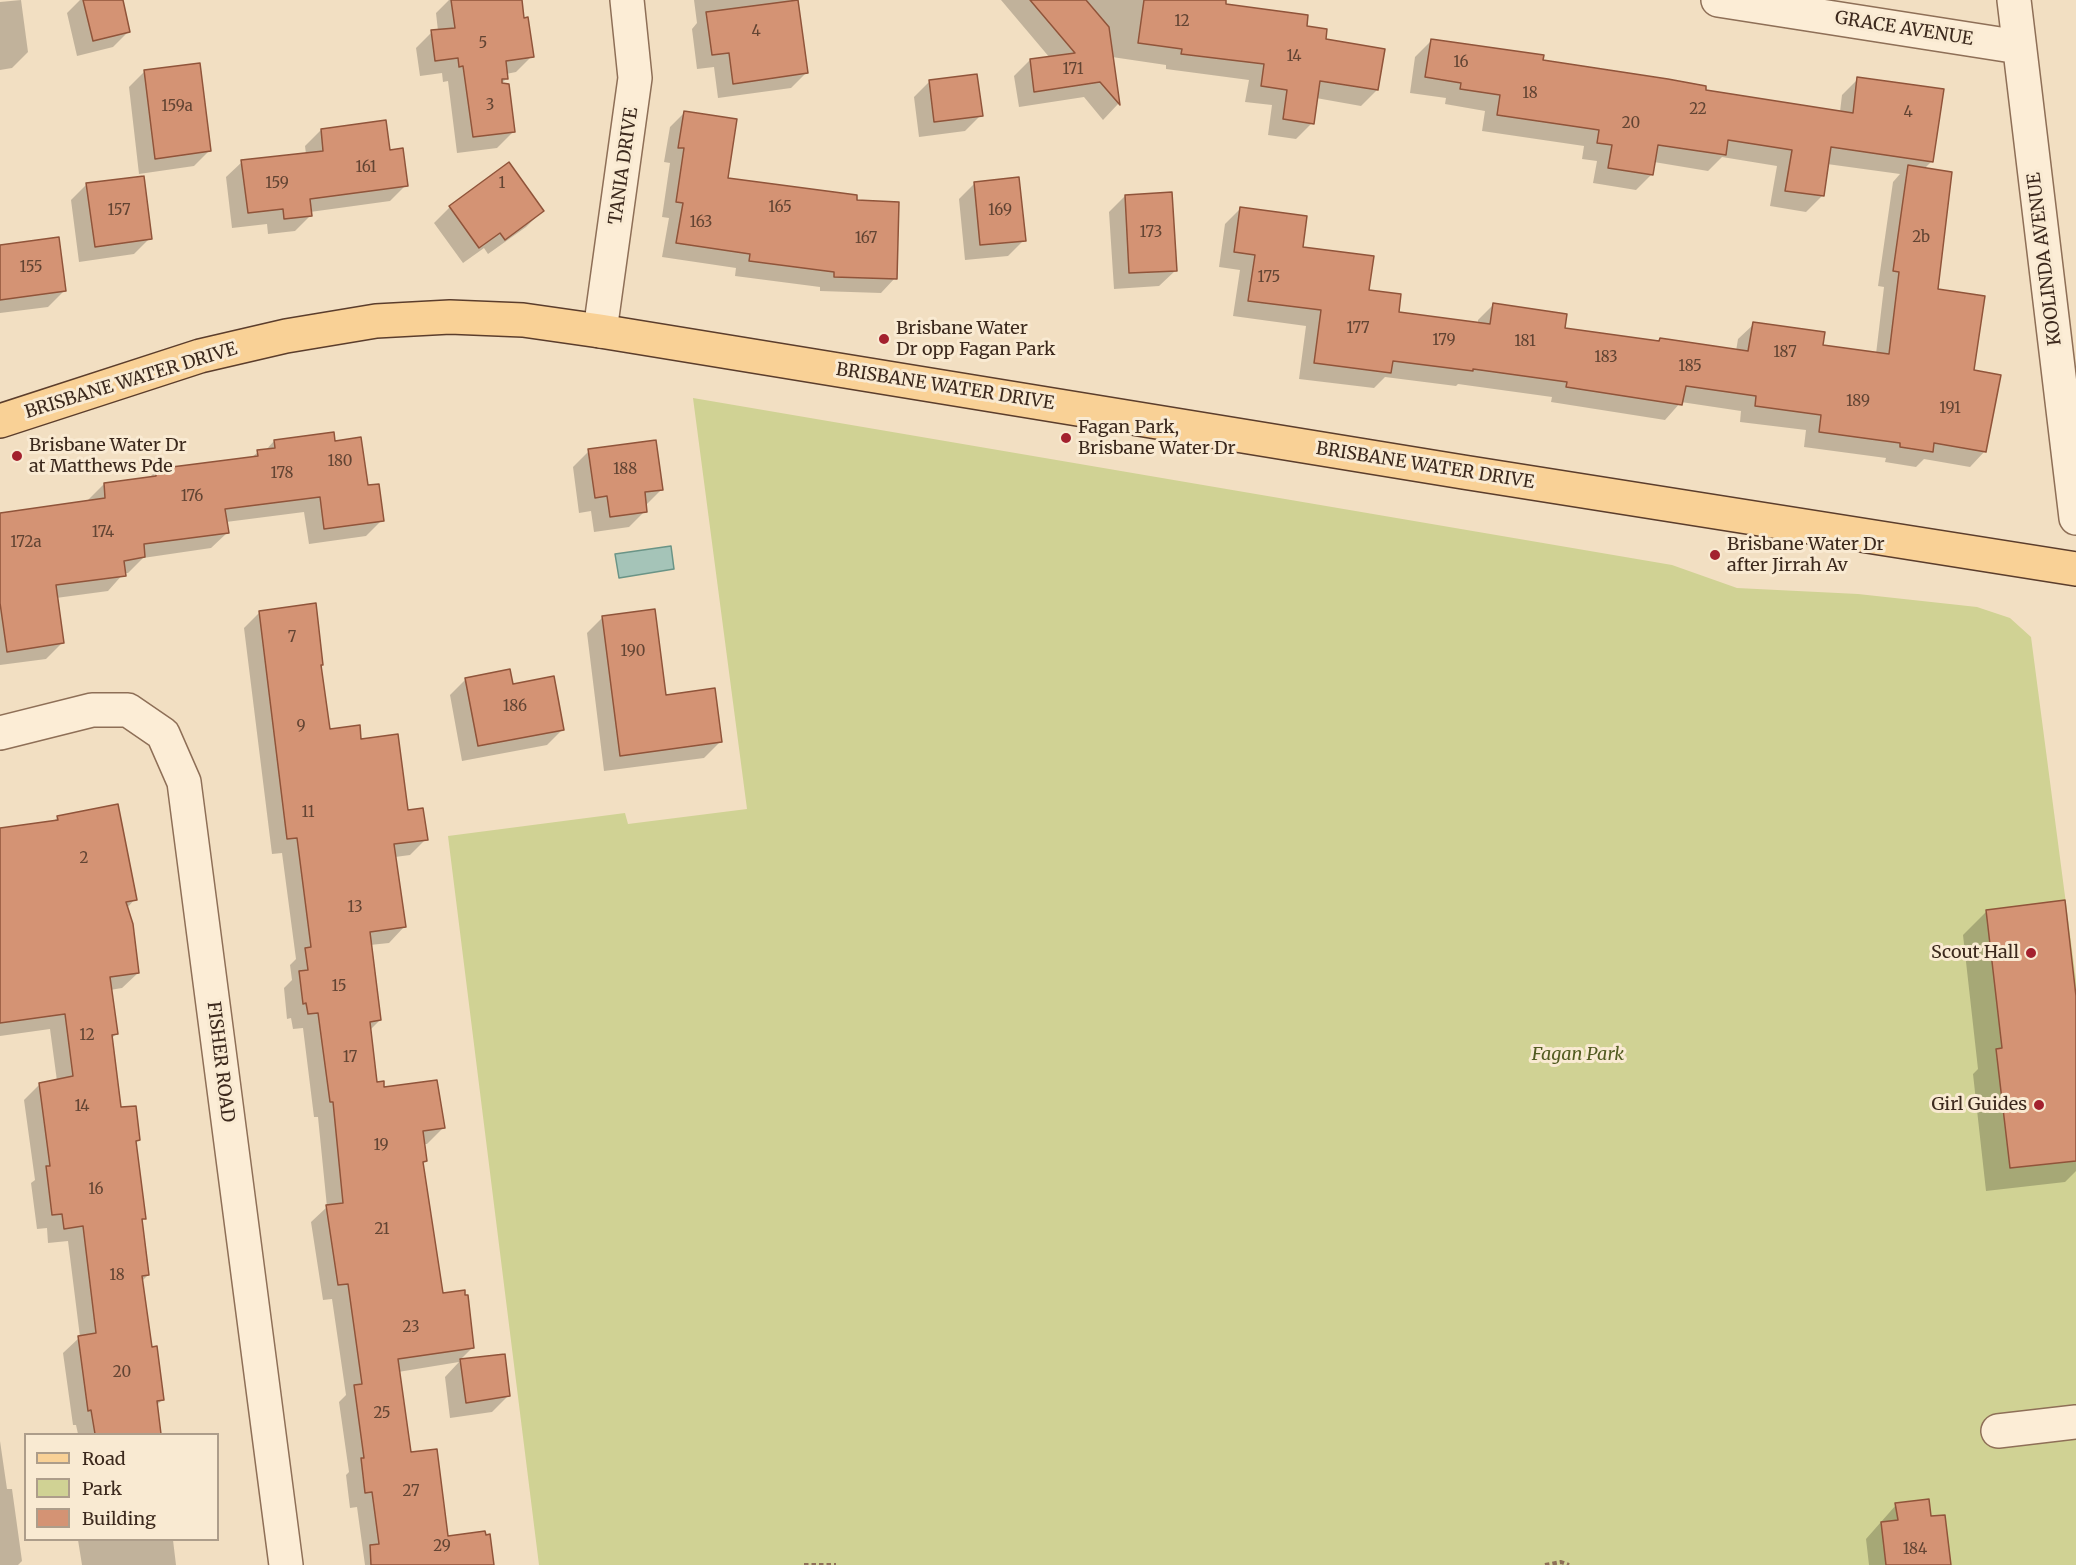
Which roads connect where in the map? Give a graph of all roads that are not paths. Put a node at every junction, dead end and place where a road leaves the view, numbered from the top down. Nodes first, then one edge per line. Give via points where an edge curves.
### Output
1 (627, 0) edge
2 (1718, 0) edge
3 (2014, 0) edge
4 (2019, 47) junction
5 (600, 331) junction
6 (0, 421) edge
7 (2076, 518) edge
8 (2076, 568) edge
9 (0, 734) edge
10 (2076, 1422) edge
11 (1998, 1431) dead end
12 (286, 1565) edge

1 - 5 street, TANIA DRIVE via 635,78
2 - 4 street, GRACE AVENUE
3 - 4 street, KOOLINDA AVENUE
4 - 7 street, KOOLINDA AVENUE
5 - 6 main road, BRISBANE WATER DRIVE via 481,318 376,321 200,356
5 - 8 main road, BRISBANE WATER DRIVE
9 - 12 street, FISHER ROAD via 92,710 128,710 163,734 184,783
10 - 11 street

